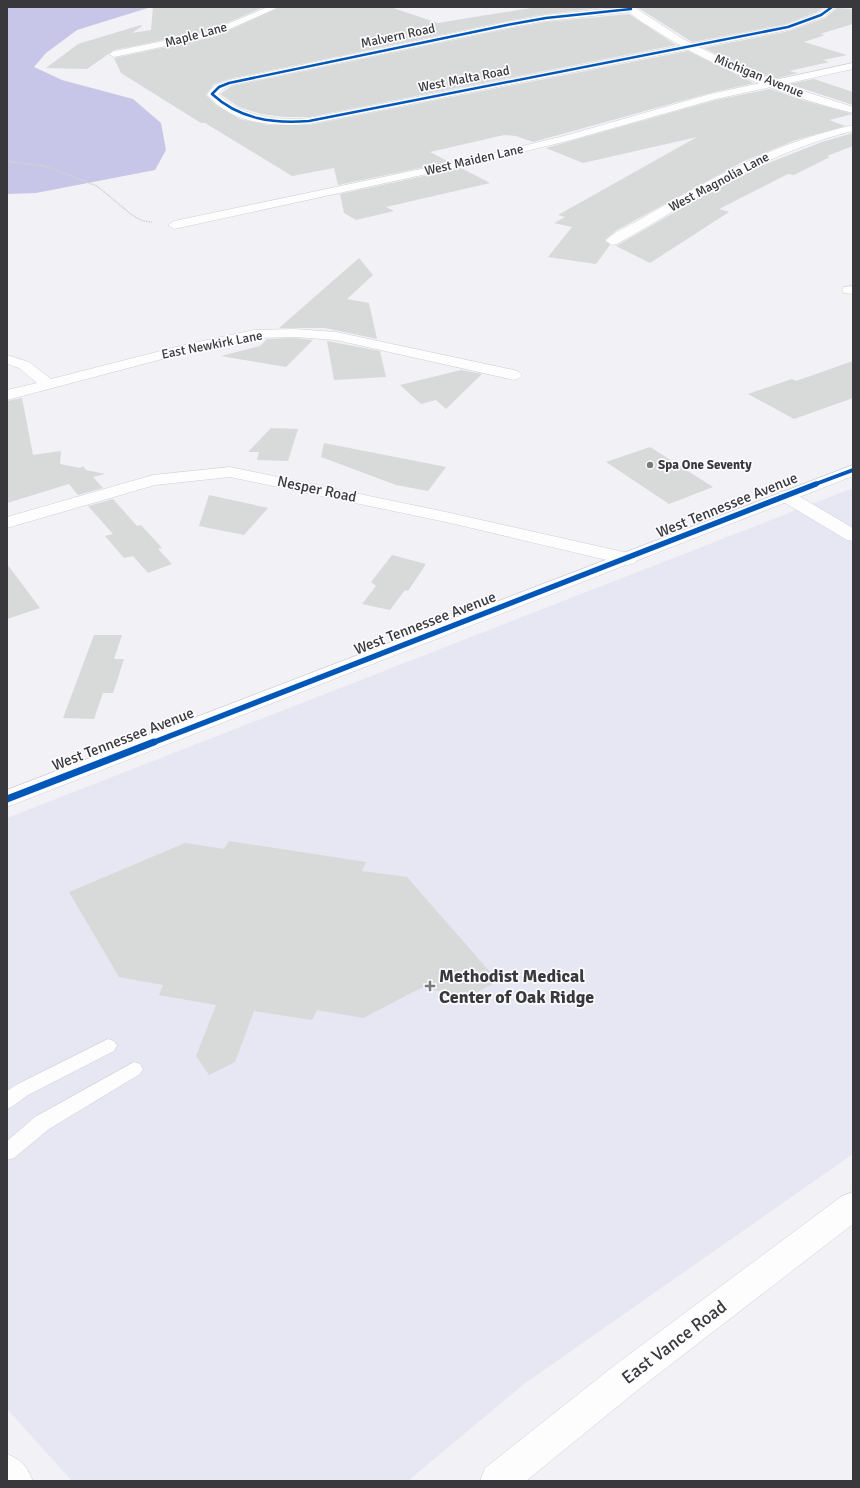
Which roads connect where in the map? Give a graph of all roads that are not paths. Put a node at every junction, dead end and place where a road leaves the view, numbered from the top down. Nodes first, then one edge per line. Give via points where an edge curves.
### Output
1 (275, 7) edge
2 (832, 7) edge
3 (630, 8) edge
4 (688, 46) junction
5 (114, 54) dead end
6 (853, 66) edge
7 (771, 83) junction
8 (853, 110) edge
9 (243, 114) joint
10 (853, 128) edge
11 (174, 225) road end
12 (612, 241) dead end
13 (7, 359) edge
14 (514, 375) dead end
15 (48, 384) junction
16 (7, 395) edge
17 (853, 470) edge
18 (786, 496) junction
19 (7, 523) edge
20 (853, 536) edge
21 (628, 559) junction
22 (7, 799) edge
23 (108, 1046) dead end
24 (134, 1069) dead end
25 (7, 1101) edge
26 (7, 1152) edge
27 (853, 1206) edge
28 (7, 1472) edge
29 (15, 1481) edge
30 (498, 1481) edge

1 - 5 street, Maple Lane via 210,34
2 - 4 street, West Malta Road via 821,15 788,27
3 - 4 street, Michigan Avenue
3 - 9 street, Malvern Road via 507,25 229,83 219,87 212,94 217,100
4 - 7 street, Michigan Avenue
4 - 9 street, West Malta Road via 309,121 273,122
6 - 7 street, West Maiden Lane
7 - 8 street, Michigan Avenue
7 - 11 street, West Maiden Lane via 667,108 567,138 473,161
10 - 12 street, West Magnolia Lane via 764,156
13 - 15 street via 24,365
14 - 15 street, East Newkirk Lane via 336,336 295,333 254,334
15 - 16 street, East Newkirk Lane
17 - 18 street, West Tennessee Avenue
18 - 20 street
18 - 21 street, West Tennessee Avenue
19 - 21 street, Nesper Road via 154,480 230,472
21 - 22 street, West Tennessee Avenue
23 - 25 lane via 22,1090
24 - 26 lane via 42,1123
27 - 30 street, East Vance Road via 627,1377
28 - 29 street

